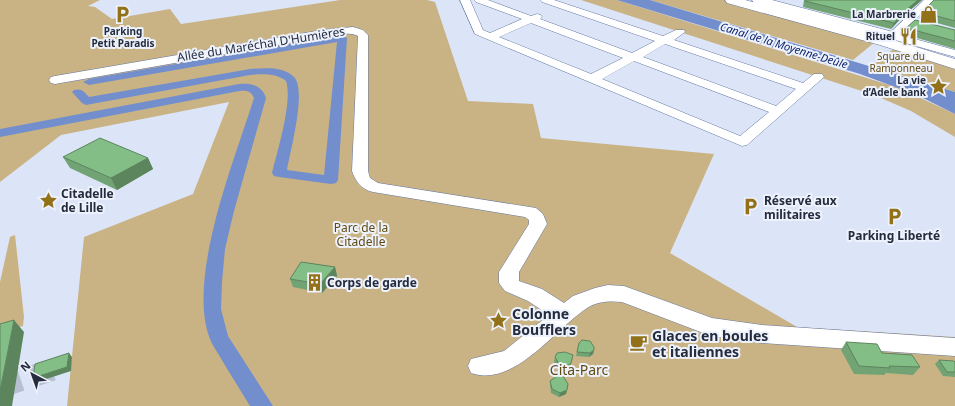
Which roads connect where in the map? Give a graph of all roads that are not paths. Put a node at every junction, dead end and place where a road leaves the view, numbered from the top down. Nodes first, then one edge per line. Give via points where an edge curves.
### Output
1 (464, 0) edge
2 (479, 0) edge
3 (545, 0) edge
4 (579, 0) edge
5 (731, 0) edge
6 (746, 0) edge
7 (758, 0) edge
8 (930, 0) edge
9 (564, 6) junction
10 (532, 19) junction
11 (908, 20) junction
12 (922, 24) edge
13 (680, 32) dead end
14 (489, 36) junction
15 (888, 38) junction
16 (665, 40) junction
17 (955, 54) edge
18 (634, 57) junction
19 (955, 59) edge
20 (955, 64) edge
21 (818, 77) dead end
22 (592, 79) junction
23 (55, 80) dead end
24 (806, 88) junction
25 (778, 111) junction
26 (565, 315) junction
27 (955, 347) edge
28 (479, 366) dead end

1 - 14 street via 479,32
2 - 10 street
3 - 9 street
4 - 9 street
5 - 15 main road
6 - 15 main road
7 - 15 main road
8 - 11 street
9 - 10 street
9 - 16 street
10 - 14 street
10 - 18 street
11 - 12 street
11 - 15 street
13 - 16 street
14 - 22 street
15 - 17 street
15 - 19 main road
15 - 20 main road
16 - 18 street
16 - 24 street
18 - 22 street
18 - 25 street
21 - 24 street
22 - 25 street via 742,142
23 - 26 street, Allée du Maréchal D'Humières via 307,36 359,30 363,35 360,171 363,180 373,187 530,212 537,218 538,224 509,272 509,283 535,295
24 - 25 street
26 - 27 street via 580,302 595,296 616,293 711,327 762,334
26 - 28 street via 512,358 500,363

